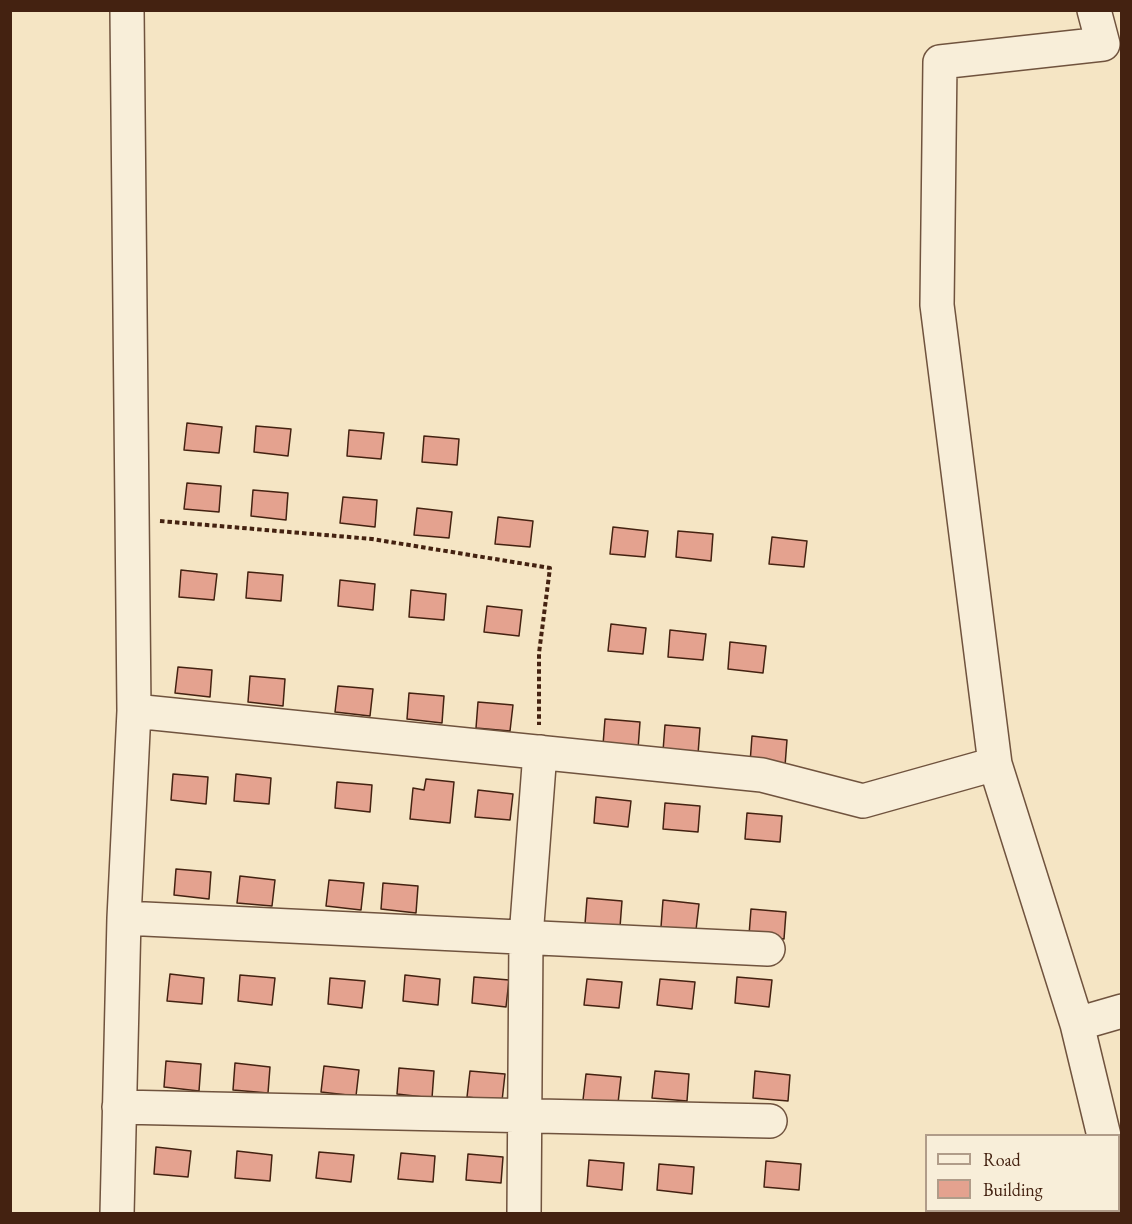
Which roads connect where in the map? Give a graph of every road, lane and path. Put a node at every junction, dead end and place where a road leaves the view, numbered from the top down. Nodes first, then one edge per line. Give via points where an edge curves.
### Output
1 (127, 10) edge
2 (1094, 10) edge
3 (132, 518) junction
4 (134, 711) junction
5 (540, 752) junction
6 (995, 764) junction
7 (124, 918) junction
8 (526, 937) junction
9 (768, 949) dead end
10 (1122, 1011) edge
11 (1077, 1024) junction
12 (119, 1107) junction
13 (524, 1116) junction
14 (770, 1121) dead end
15 (1104, 1134) edge
16 (117, 1214) edge
17 (524, 1214) edge

1 - 3 street
2 - 6 street via 1103,44 940,62 937,305
3 - 4 street
3 - 5 path via 372,539 550,567 539,653
4 - 5 street
4 - 7 street
5 - 6 street via 762,775 863,801
5 - 8 street
6 - 11 street
7 - 8 street
7 - 12 street
8 - 9 street
8 - 13 street
10 - 11 street
11 - 15 street
12 - 13 street
12 - 16 street
13 - 14 street
13 - 17 street

